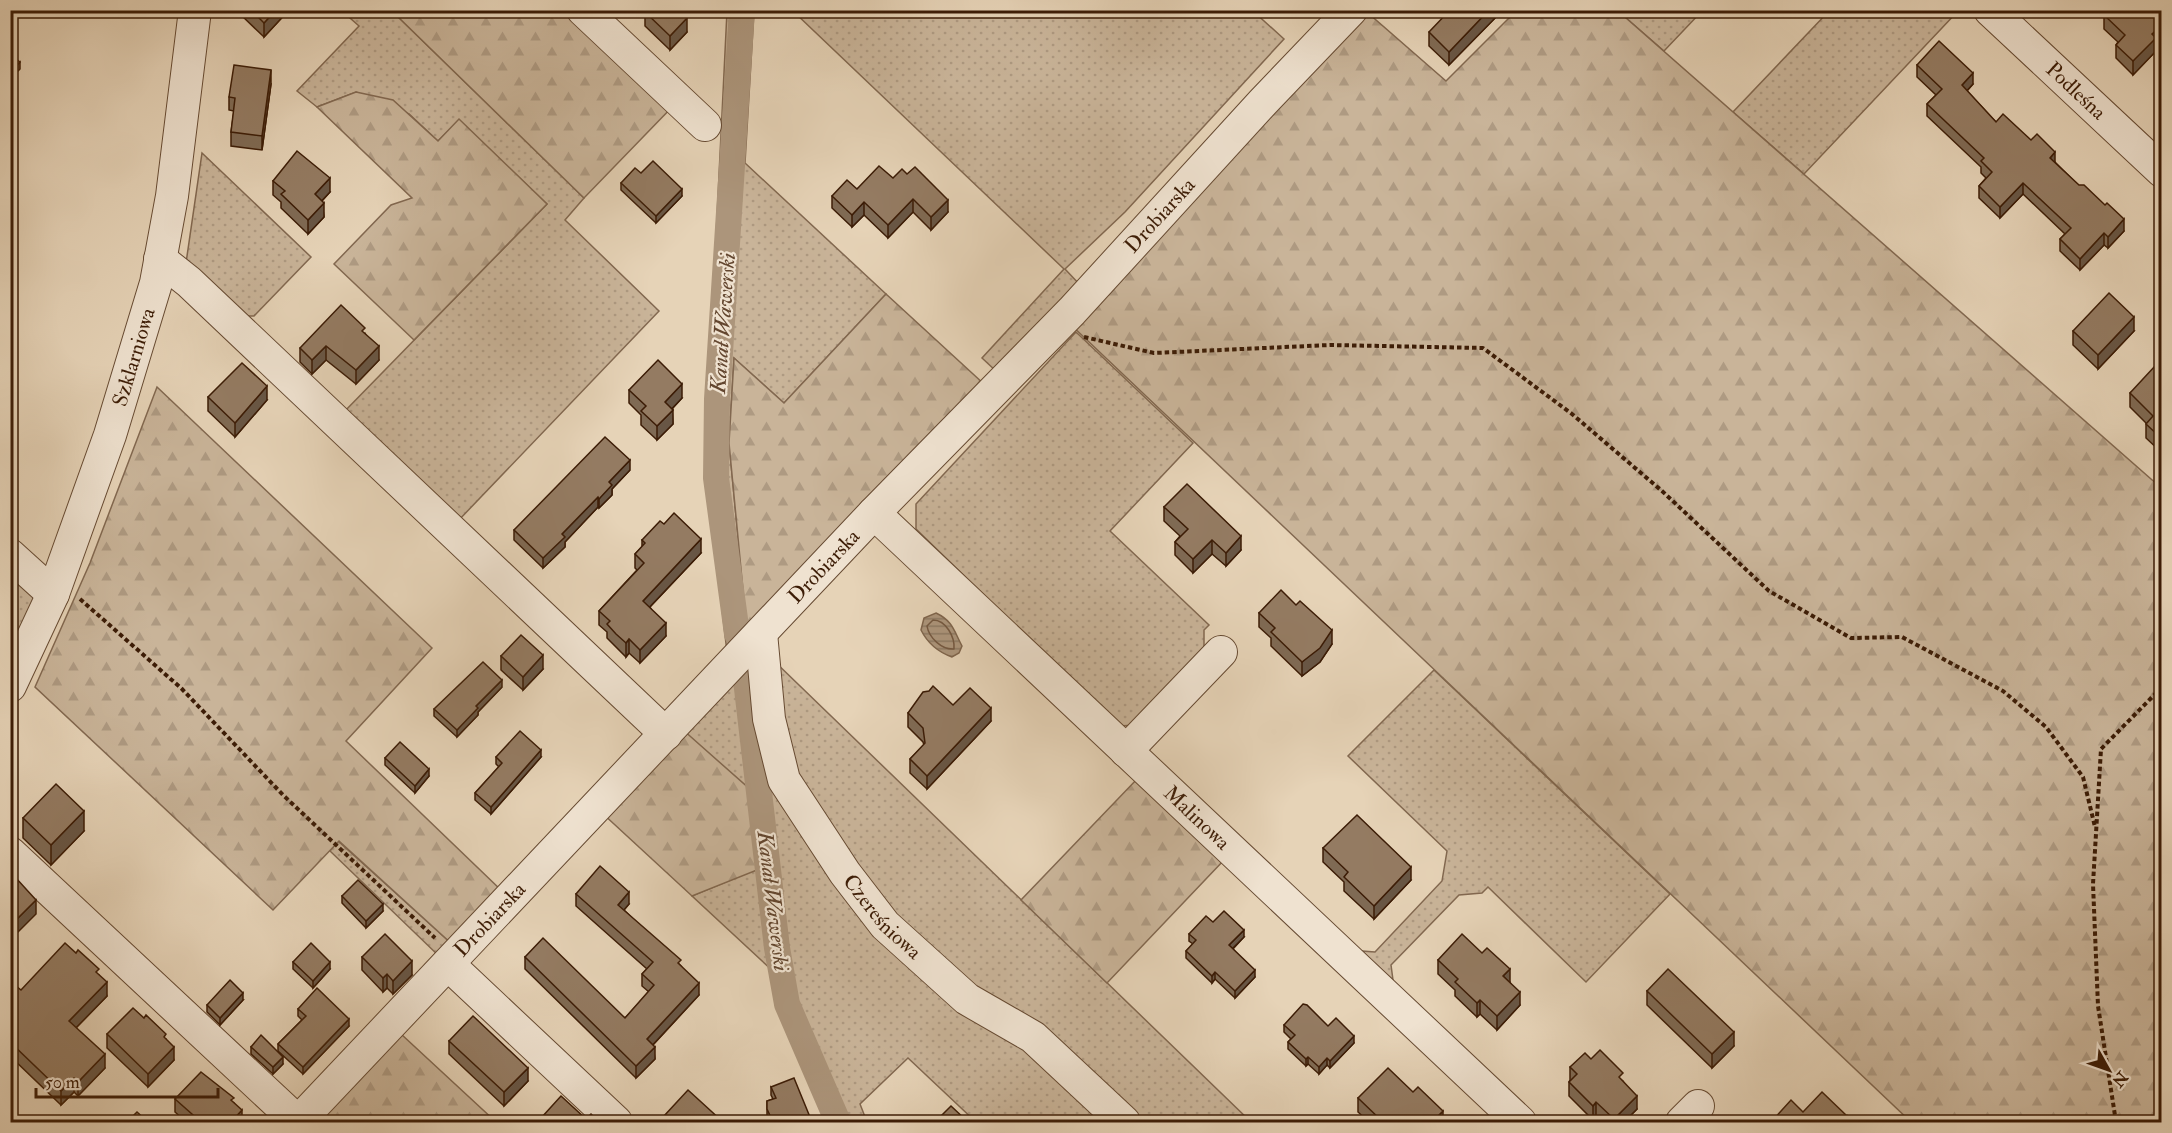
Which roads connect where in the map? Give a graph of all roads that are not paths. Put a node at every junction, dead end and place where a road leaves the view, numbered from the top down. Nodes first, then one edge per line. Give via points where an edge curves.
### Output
1 (195, 10) edge
2 (584, 10) edge
3 (1351, 10) edge
4 (1990, 10) edge
5 (705, 125) dead end
6 (2162, 171) edge
7 (160, 259) junction
8 (874, 513) junction
9 (10, 555) edge
10 (55, 587) junction
11 (760, 633) junction
12 (1221, 652) dead end
13 (10, 686) edge
14 (666, 734) junction
15 (1126, 751) junction
16 (10, 853) edge
17 (451, 961) junction
18 (298, 1122) edge
19 (616, 1122) edge
20 (1124, 1122) edge
21 (1520, 1122) edge

1 - 7 street, Szklarniowa via 172,196
2 - 5 street
3 - 8 street, Drobiarska via 1054,330
4 - 6 street, Podleśna
7 - 10 street, Szklarniowa via 110,435
7 - 14 street via 189,282
8 - 11 street, Drobiarska
8 - 15 street, Malinowa
9 - 10 street
10 - 13 street, Szklarniowa
11 - 14 street, Drobiarska
11 - 20 street, Czereśniowa via 769,719 784,780 845,873 885,925 967,999 1033,1036
12 - 15 street
14 - 17 street, Drobiarska
15 - 21 street, Malinowa
16 - 18 street
17 - 18 street, Drobiarska
17 - 19 street

